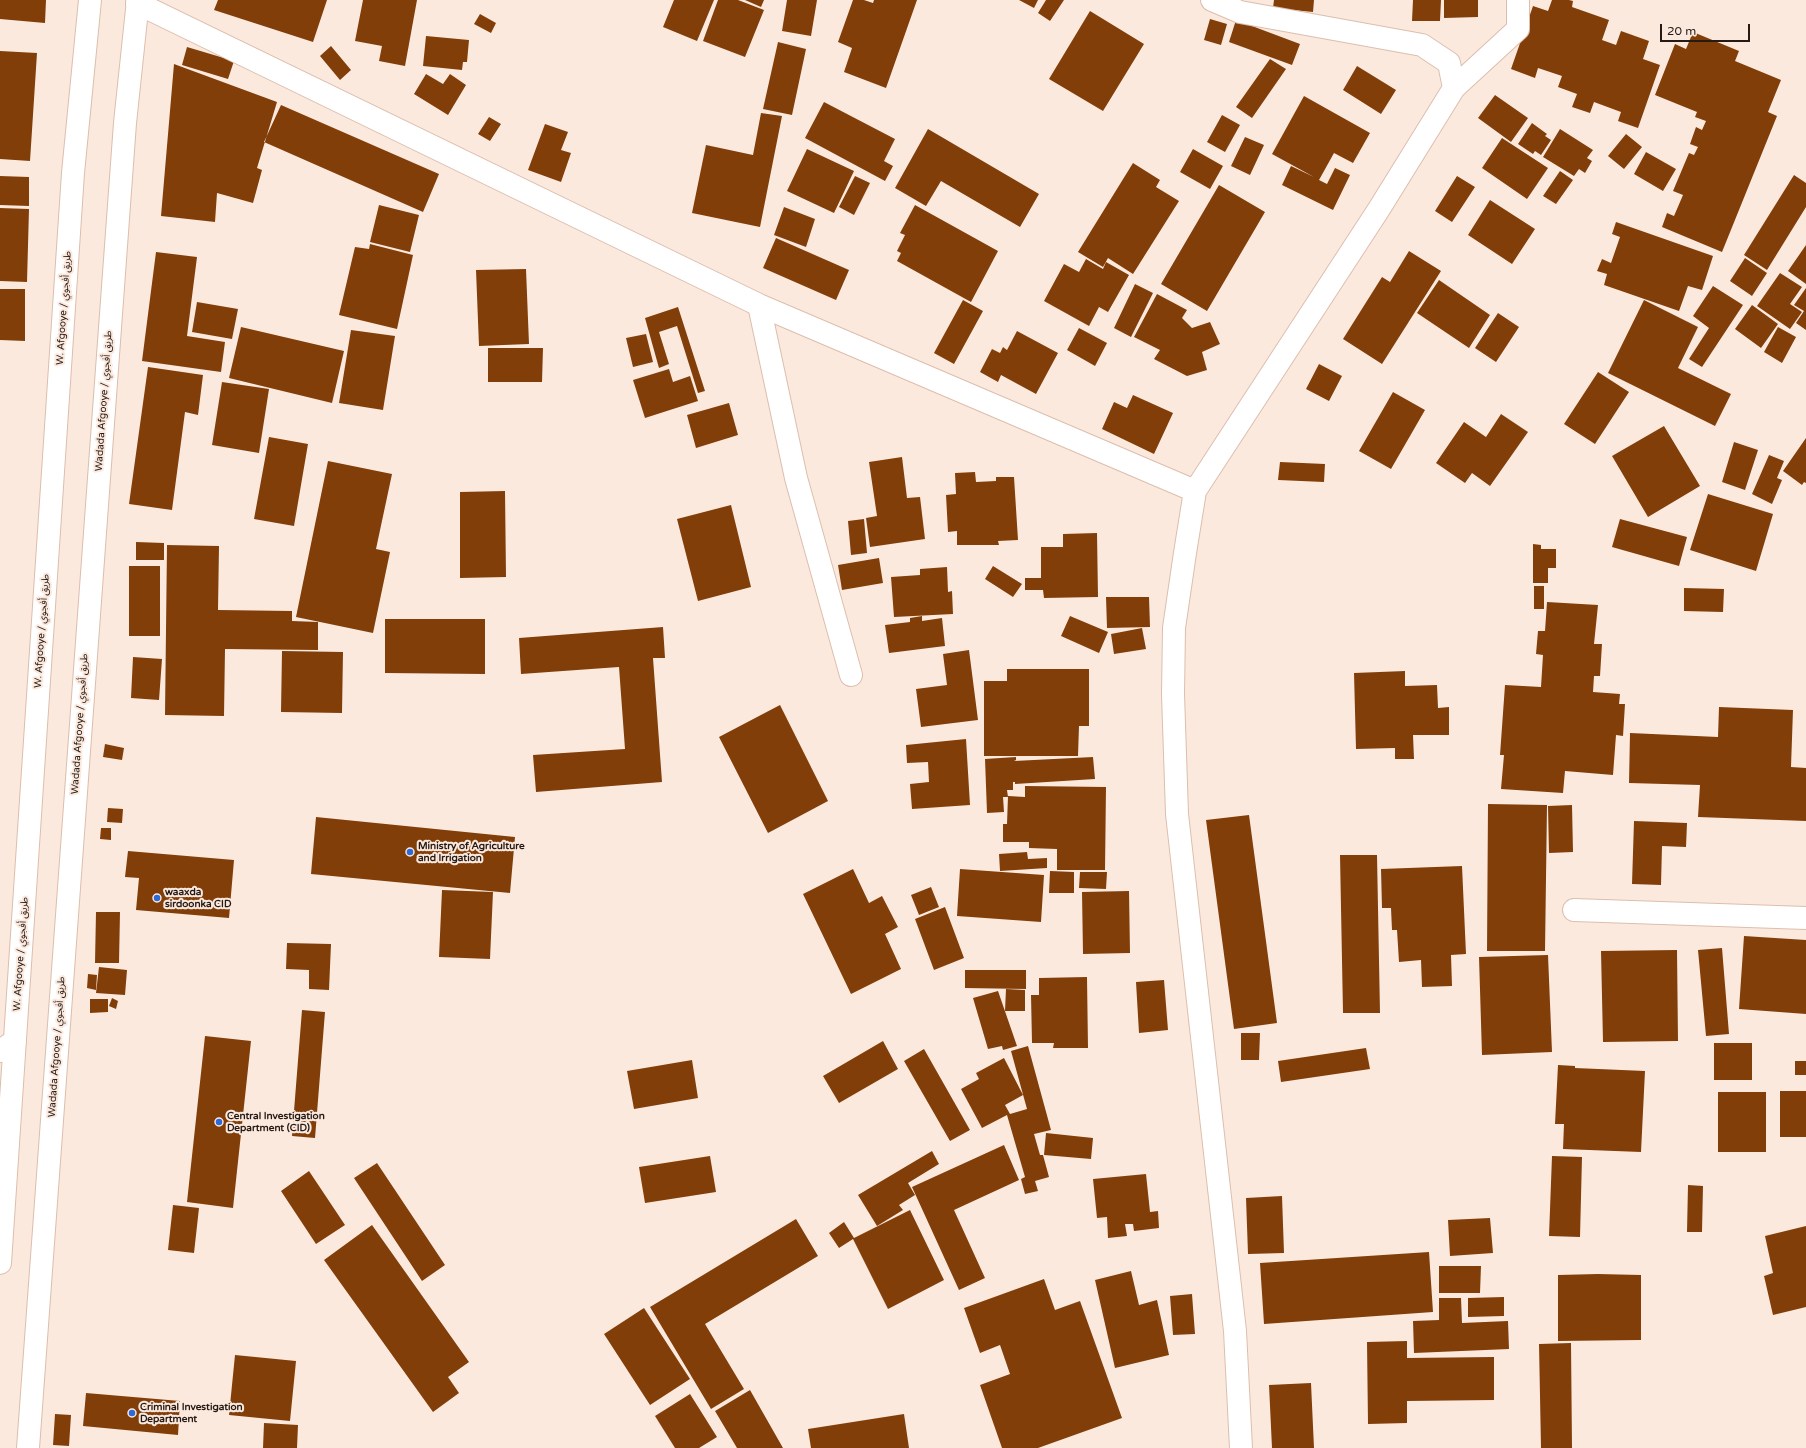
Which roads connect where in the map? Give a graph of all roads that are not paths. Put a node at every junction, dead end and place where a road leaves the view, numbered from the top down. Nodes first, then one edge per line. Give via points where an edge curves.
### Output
1 (90, 0) edge
2 (1518, 0) edge
3 (138, 1) edge
4 (1217, 1) edge
5 (1454, 88) junction
6 (758, 305) junction
7 (1195, 491) junction
8 (850, 675) dead end
9 (1574, 910) dead end
10 (1806, 918) edge
11 (7, 1046) edge
12 (0, 1263) edge
13 (28, 1448) edge
14 (1241, 1448) edge

1 - 11 main road, W. Afgooye / طريق أفجوي via 73,173
2 - 5 main road via 1518,29
3 - 6 main road
3 - 13 main road, Wadada Afgooye / طريق أفجوي via 125,123 108,338
4 - 5 main road via 1240,12 1422,45 1449,63
5 - 7 main road via 1379,209
6 - 7 main road
6 - 8 main road via 796,478
7 - 14 main road via 1174,628 1173,694 1177,814 1234,1331
9 - 10 main road
11 - 12 main road, W. Afgooye / طريق أفجوي

